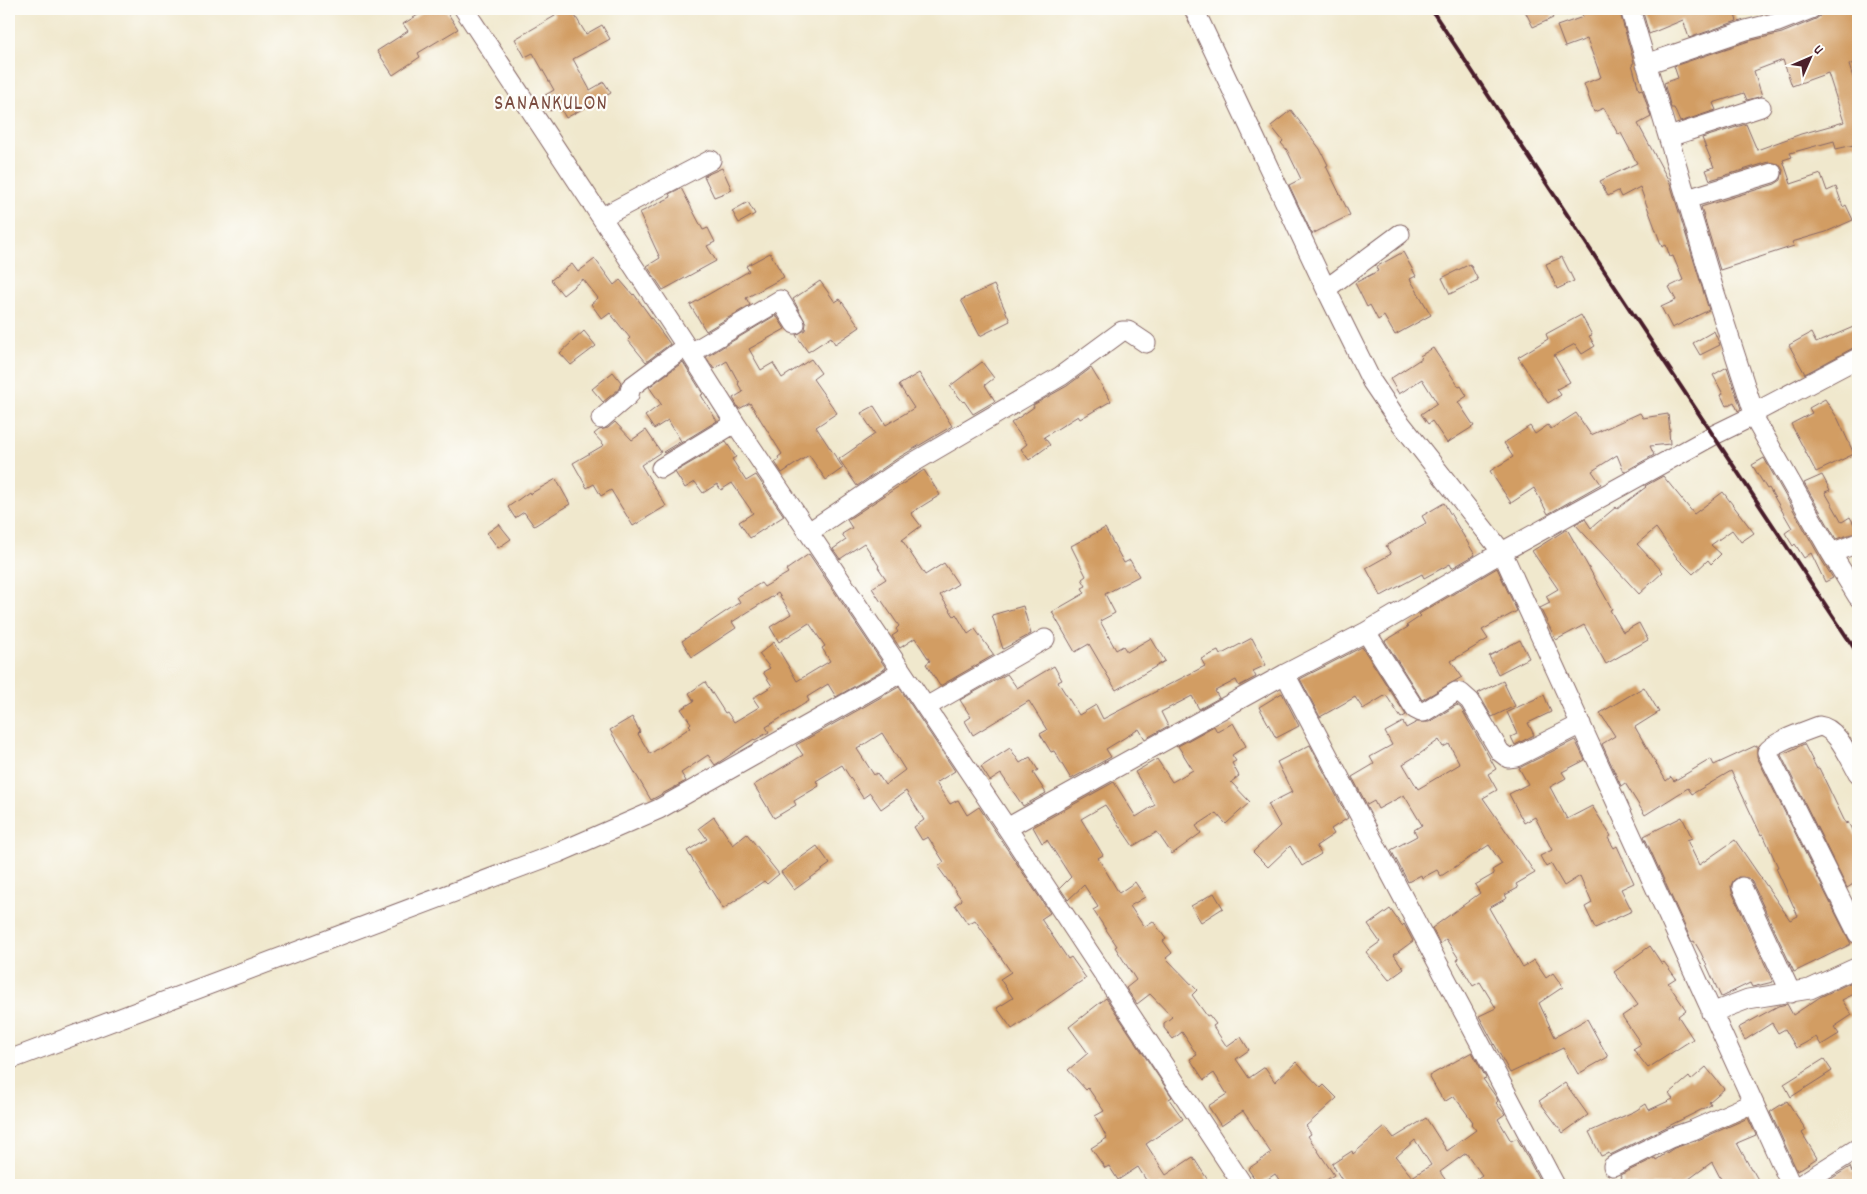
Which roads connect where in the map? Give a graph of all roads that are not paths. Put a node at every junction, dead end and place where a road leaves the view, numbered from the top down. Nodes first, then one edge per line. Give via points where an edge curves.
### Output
1 (464, 9) edge
2 (1194, 9) edge
3 (1630, 9) edge
4 (1811, 9) edge
5 (1646, 64) junction
6 (1761, 107) dead end
7 (1669, 137) junction
8 (711, 160) dead end
9 (1772, 173) dead end
10 (1687, 199) junction
11 (602, 217) junction
12 (1400, 234) dead end
13 (1326, 289) junction
14 (795, 324) dead end
15 (1146, 343) dead end
16 (689, 349) junction
17 (1858, 358) edge
18 (1754, 415) junction
19 (601, 419) dead end
20 (735, 422) junction
21 (661, 468) dead end
22 (809, 532) junction
23 (1858, 543) edge
24 (1502, 552) junction
25 (1831, 553) junction
26 (1858, 597) edge
27 (1366, 632) junction
28 (1045, 639) dead end
29 (902, 672) junction
30 (1285, 674) junction
31 (926, 707) junction
32 (1580, 724) junction
33 (1858, 773) edge
34 (1007, 828) junction
35 (1742, 887) dead end
36 (1858, 934) edge
37 (1858, 967) edge
38 (1791, 993) junction
39 (1711, 1013) junction
40 (9, 1060) edge
41 (1753, 1103) junction
42 (1858, 1148) edge
43 (1613, 1166) dead end
44 (1243, 1185) edge
45 (1555, 1185) edge
46 (1790, 1185) edge
47 (1800, 1185) edge

1 - 11 street
2 - 13 street
3 - 5 street
4 - 5 street
5 - 7 street
6 - 7 street
7 - 10 street
8 - 11 street
9 - 10 street
10 - 18 street
11 - 16 street
12 - 13 street
13 - 24 street via 1382,399
14 - 16 street via 780,300
15 - 22 street via 1122,331 1061,376 904,468
16 - 19 street via 631,387 629,395
16 - 20 street
17 - 18 street
18 - 24 street
18 - 25 street
20 - 21 street
20 - 22 street
22 - 29 street
23 - 25 street
24 - 27 street
24 - 32 street
25 - 26 street
27 - 30 street
27 - 32 street via 1415,709 1424,712 1456,692 1461,693 1470,701 1500,752 1508,758 1516,757
28 - 31 street
29 - 31 street
29 - 40 street via 640,818
30 - 34 street
30 - 45 street
31 - 34 street
32 - 39 street
33 - 36 street via 1834,733 1825,727 1819,726 1769,748 1767,752
34 - 44 street
35 - 38 street
37 - 38 street via 1823,984
38 - 39 street via 1748,999
39 - 41 street
41 - 43 street
41 - 46 street
42 - 47 street

